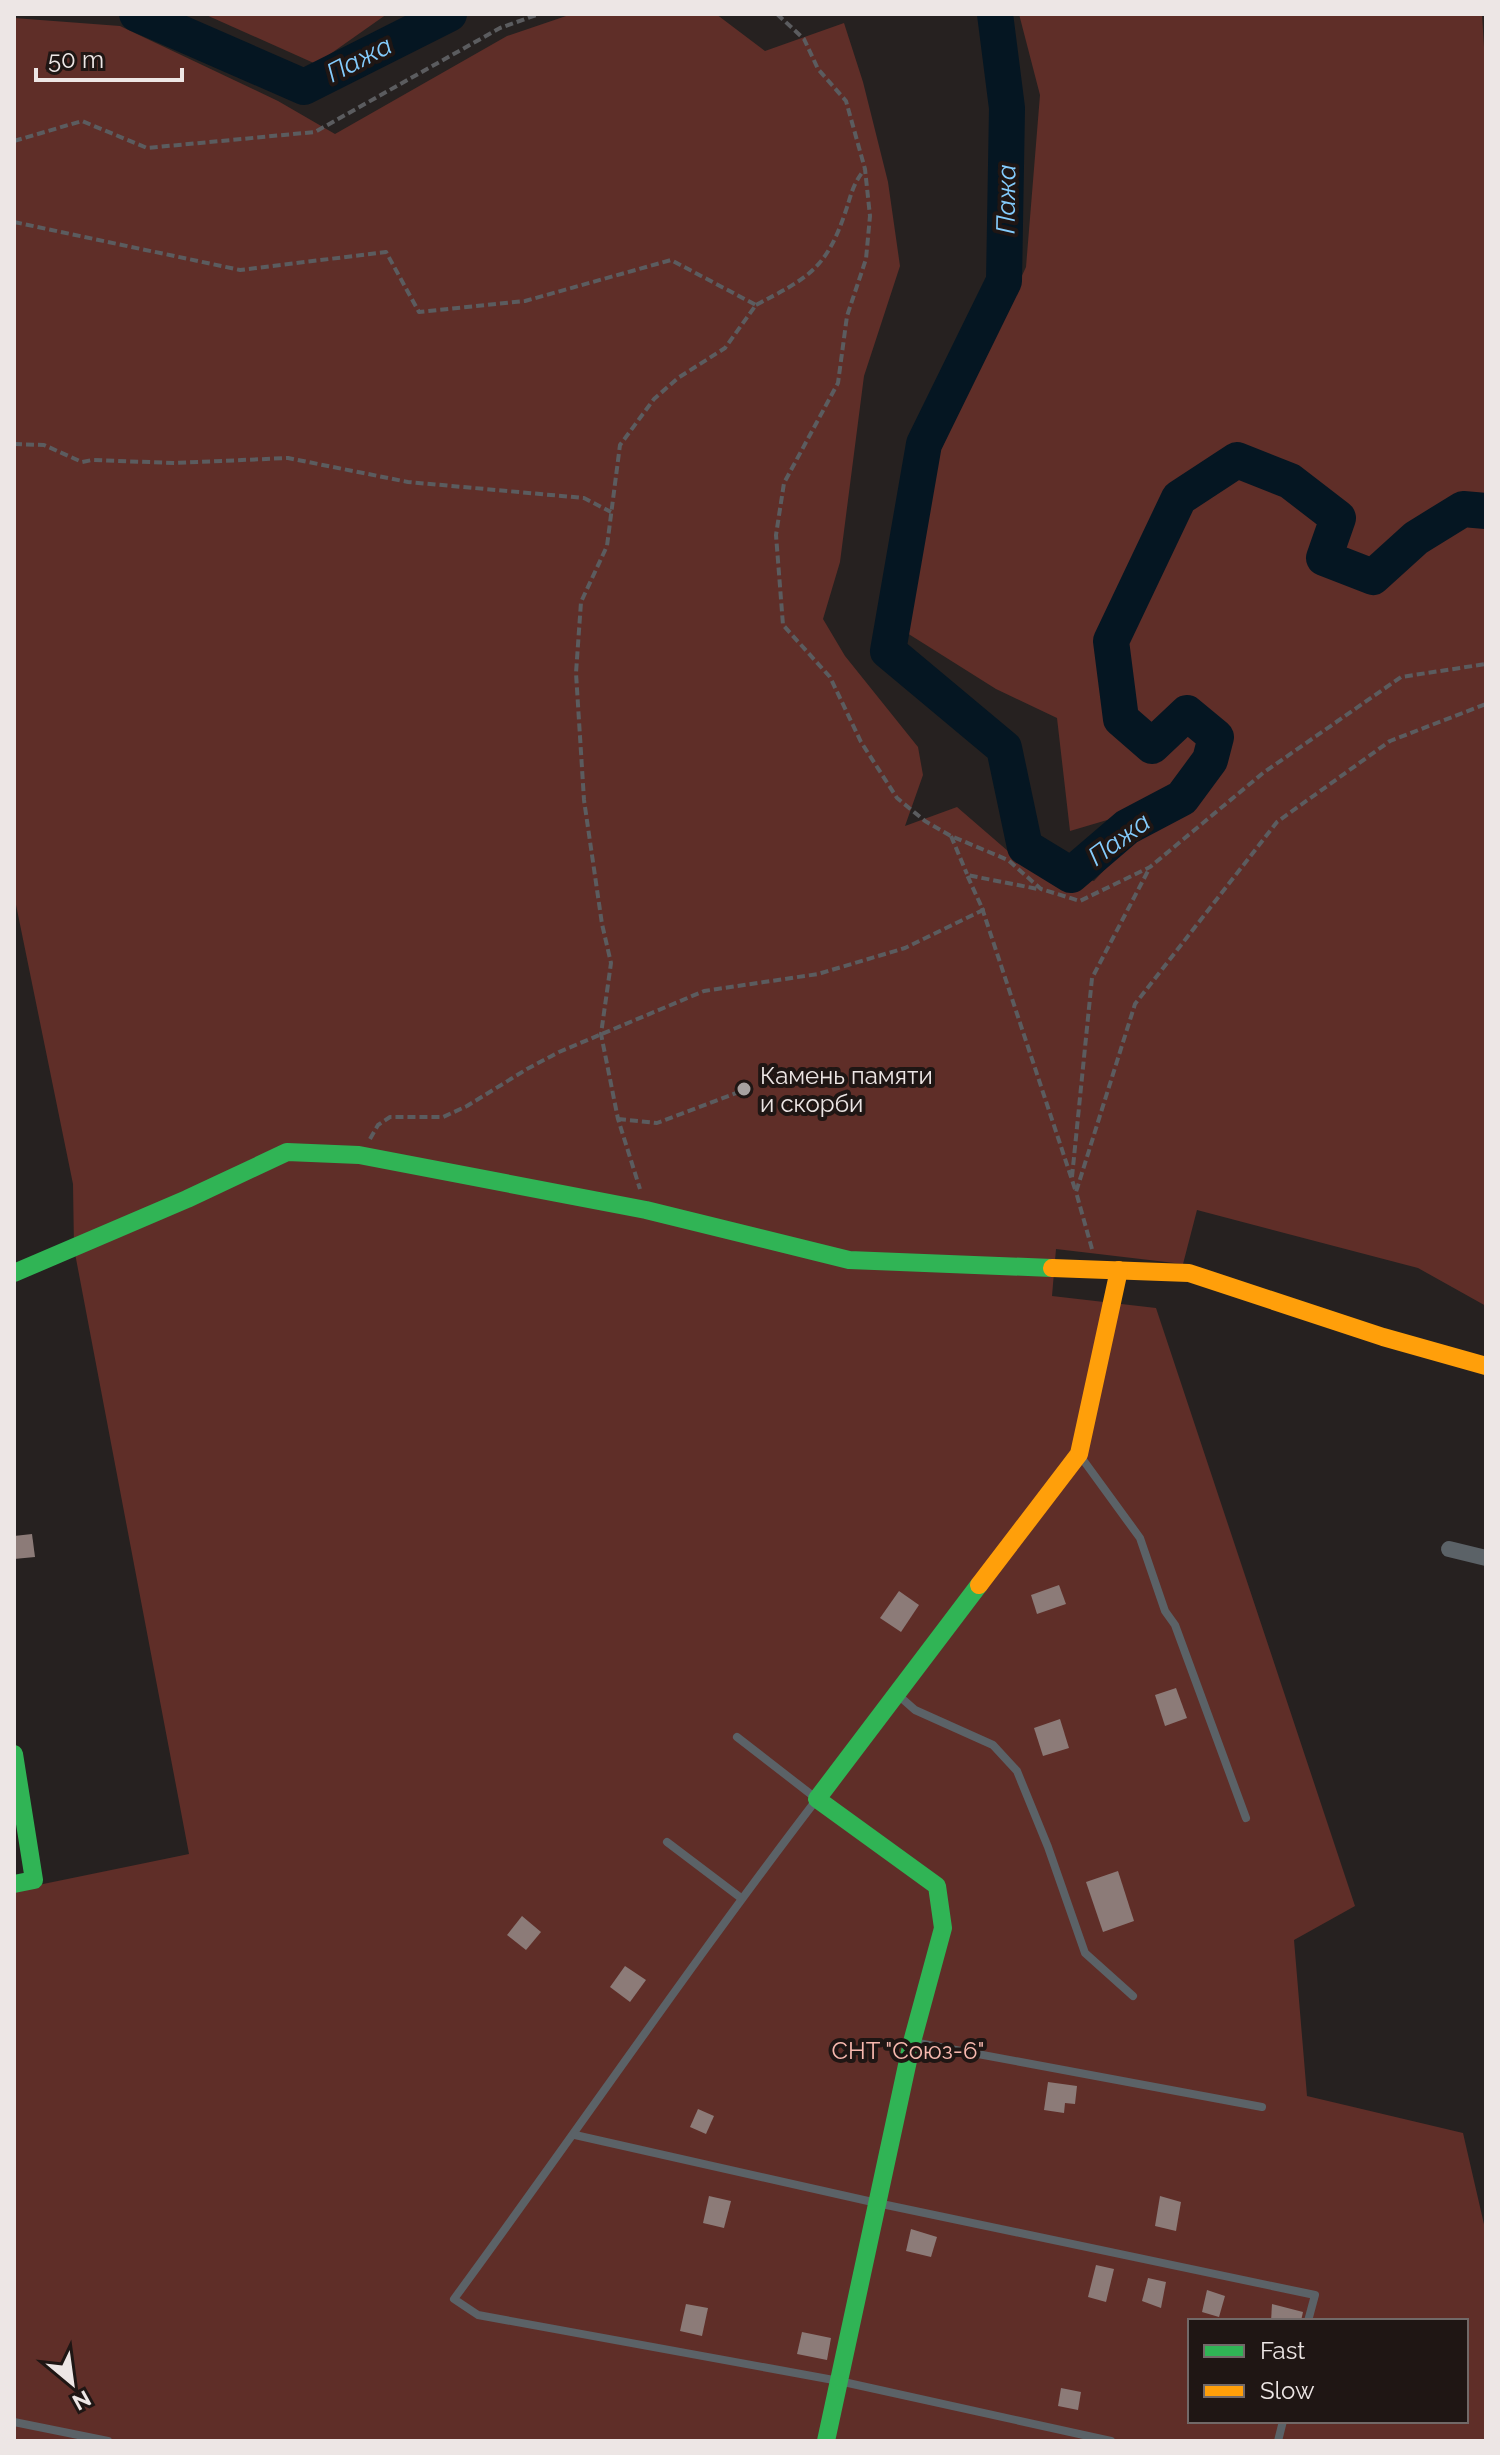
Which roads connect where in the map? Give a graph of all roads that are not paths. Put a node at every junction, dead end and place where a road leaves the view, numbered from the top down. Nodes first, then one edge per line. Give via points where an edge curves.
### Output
1 (1119, 1270) junction
2 (14, 1273) edge
3 (1486, 1366) edge
4 (1079, 1454) junction
5 (1449, 1549) dead end
6 (1486, 1558) edge
7 (896, 1693) junction
8 (737, 1737) dead end
9 (14, 1754) edge
10 (817, 1799) junction
11 (1246, 1818) dead end
12 (667, 1842) dead end
13 (14, 1884) edge
14 (741, 1898) junction
15 (1133, 1996) dead end
16 (912, 2042) junction
17 (1262, 2107) dead end
18 (575, 2135) junction
19 (877, 2203) junction
20 (1309, 2319) edge
21 (839, 2381) junction
22 (14, 2422) edge
23 (88, 2439) edge
24 (108, 2441) edge
25 (826, 2441) edge
26 (1111, 2441) edge

1 - 2 street via 849,1260 646,1210 359,1155 287,1152
1 - 3 street via 1189,1273
1 - 4 street
4 - 7 street
4 - 11 lane via 1140,1538
5 - 6 street
7 - 10 street
7 - 15 lane via 915,1710 993,1745 1017,1771 1085,1953
8 - 10 lane
9 - 13 street via 34,1880
10 - 14 lane
10 - 16 street via 937,1886 943,1928
12 - 14 lane
14 - 18 lane
16 - 17 lane
16 - 19 street
18 - 19 lane
18 - 21 lane via 454,2299 478,2315
19 - 20 lane via 1315,2295
19 - 21 street
21 - 25 street
21 - 26 lane
22 - 23 lane
23 - 24 lane

